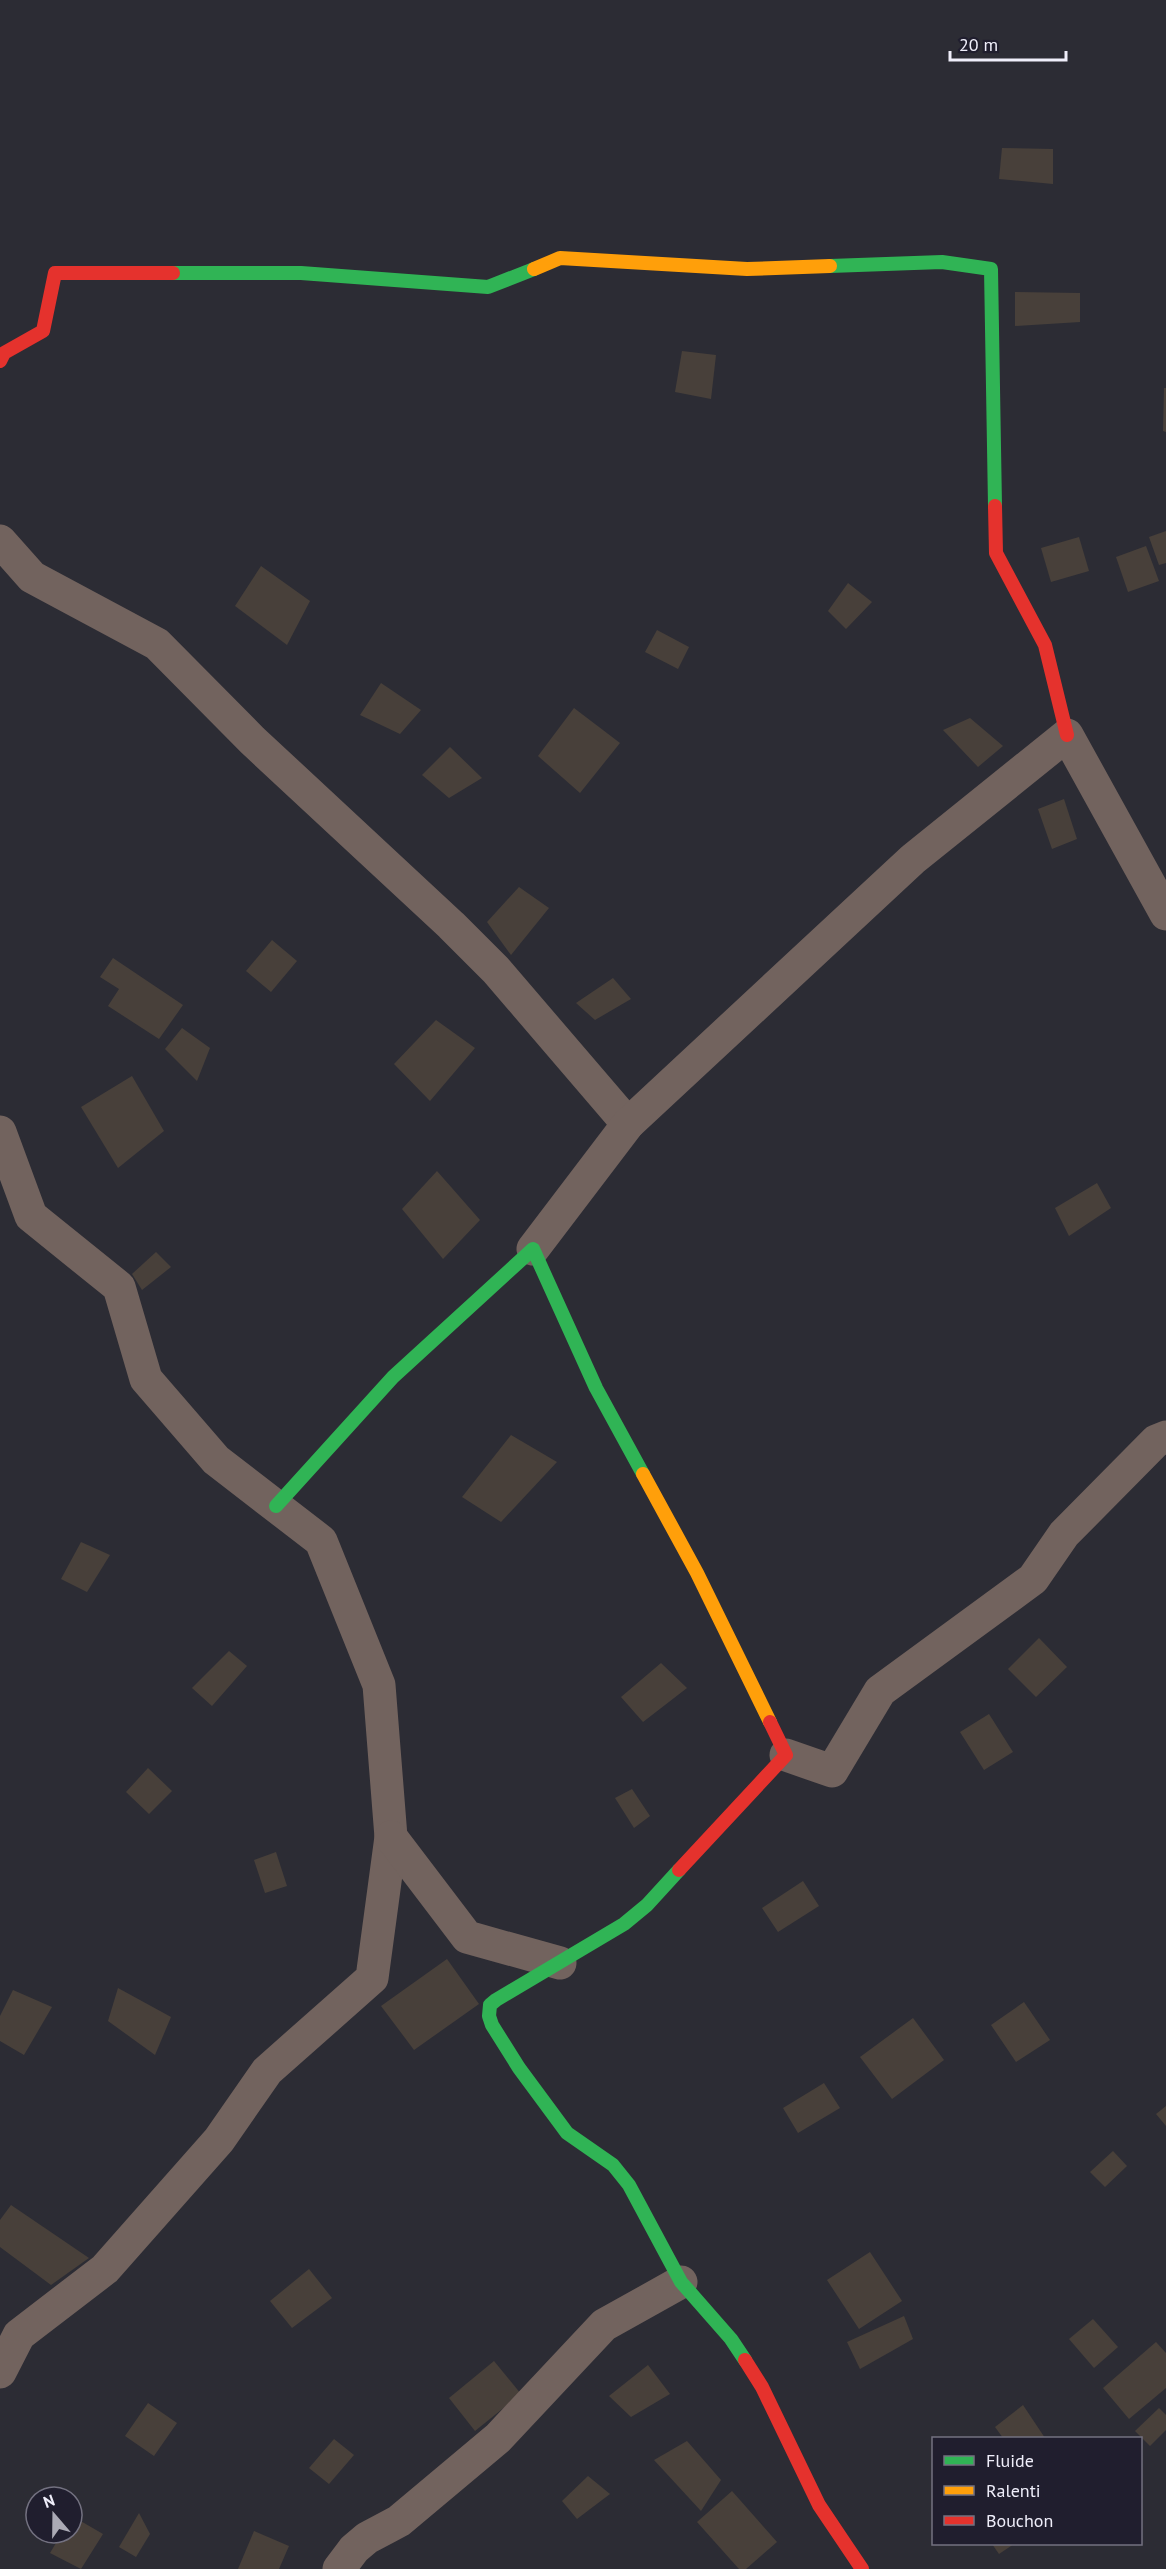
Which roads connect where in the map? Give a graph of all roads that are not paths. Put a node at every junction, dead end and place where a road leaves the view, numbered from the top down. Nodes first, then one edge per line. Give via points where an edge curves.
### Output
1 (0, 361) edge
2 (0, 541) edge
3 (1067, 735) junction
4 (1166, 914) edge
5 (628, 1124) junction
6 (0, 1132) edge
7 (533, 1249) junction
8 (1166, 1437) edge
9 (276, 1506) junction
10 (786, 1755) junction
11 (391, 1837) junction
12 (560, 1963) junction
13 (681, 2282) junction
14 (0, 2372) edge
15 (339, 2569) edge
16 (862, 2569) edge

1 - 3 street via 4,353 43,331 55,273 301,273 488,286 560,258 747,269 942,262 991,269 996,553 1045,645
2 - 5 street via 32,577 157,644 252,740 488,963
3 - 4 street
3 - 5 street via 913,859
5 - 7 street
6 - 9 street via 31,1216 119,1287 146,1379 216,1460
7 - 9 street via 393,1377
7 - 10 street via 596,1388 697,1573
8 - 10 street via 1156,1441 1064,1534 1033,1579 880,1691 832,1771
9 - 11 street via 321,1541 379,1685
10 - 12 street via 647,1905 624,1924
11 - 12 street via 467,1937
11 - 14 street via 372,1978 267,2071 219,2140 105,2269 19,2335
12 - 13 street via 490,2005 492,2025 567,2133 613,2165 629,2185
13 - 15 street via 604,2325 498,2438 399,2521 367,2538
13 - 16 street via 731,2339 762,2387 819,2505

